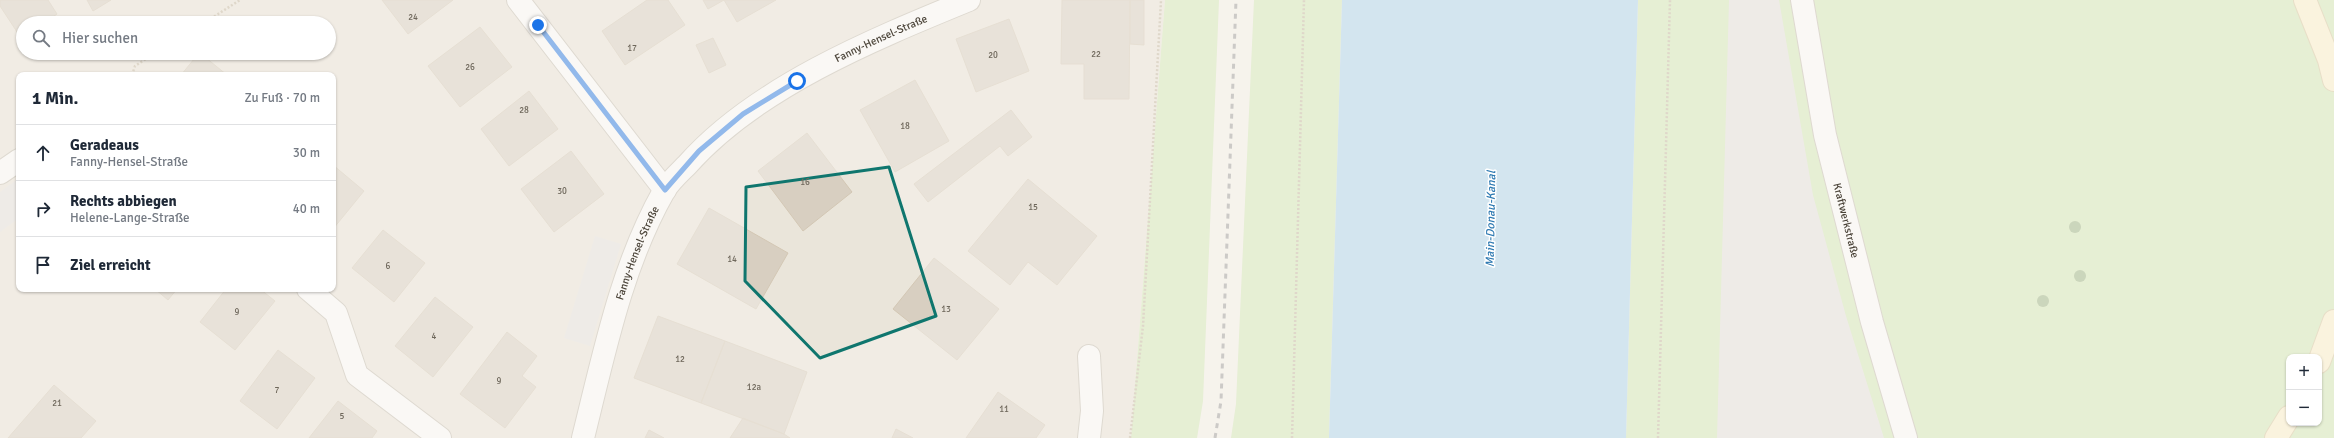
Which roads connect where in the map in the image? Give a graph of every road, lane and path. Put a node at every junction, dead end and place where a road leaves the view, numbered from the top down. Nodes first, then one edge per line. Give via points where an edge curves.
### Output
1 (240, 0) edge
2 (518, 0) edge
3 (969, 0) edge
4 (1161, 0) edge
5 (1304, 0) edge
6 (1670, 0) edge
7 (1802, 0) edge
8 (2305, 0) edge
9 (934, 7) edge
10 (215, 16) edge
11 (144, 60) edge
12 (133, 72) edge
13 (2334, 80) edge
14 (16, 162) edge
15 (0, 173) edge
16 (665, 190) junction
17 (312, 292) edge
18 (2334, 321) edge
19 (2322, 354) edge
20 (1088, 356) dead end
21 (2286, 422) edge
22 (440, 438) edge
23 (583, 438) edge
24 (1089, 438) edge
25 (1130, 438) edge
26 (1292, 438) edge
27 (1658, 438) edge
28 (1906, 438) edge
29 (2276, 438) edge

1 - 10 path
2 - 16 street
3 - 9 street, Fanny-Hensel-Straße
4 - 25 path via 1143,326
5 - 26 path
6 - 27 path
7 - 28 street, Kraftwerkstraße via 1825,135 1872,322
8 - 13 street via 2329,60
9 - 16 street, Fanny-Hensel-Straße via 825,64 743,114 699,151
11 - 12 path via 135,66
14 - 15 street
16 - 23 street, Fanny-Hensel-Straße via 636,250 608,338
17 - 22 street via 336,313 357,375
18 - 19 street
20 - 24 street via 1092,411
21 - 29 street

